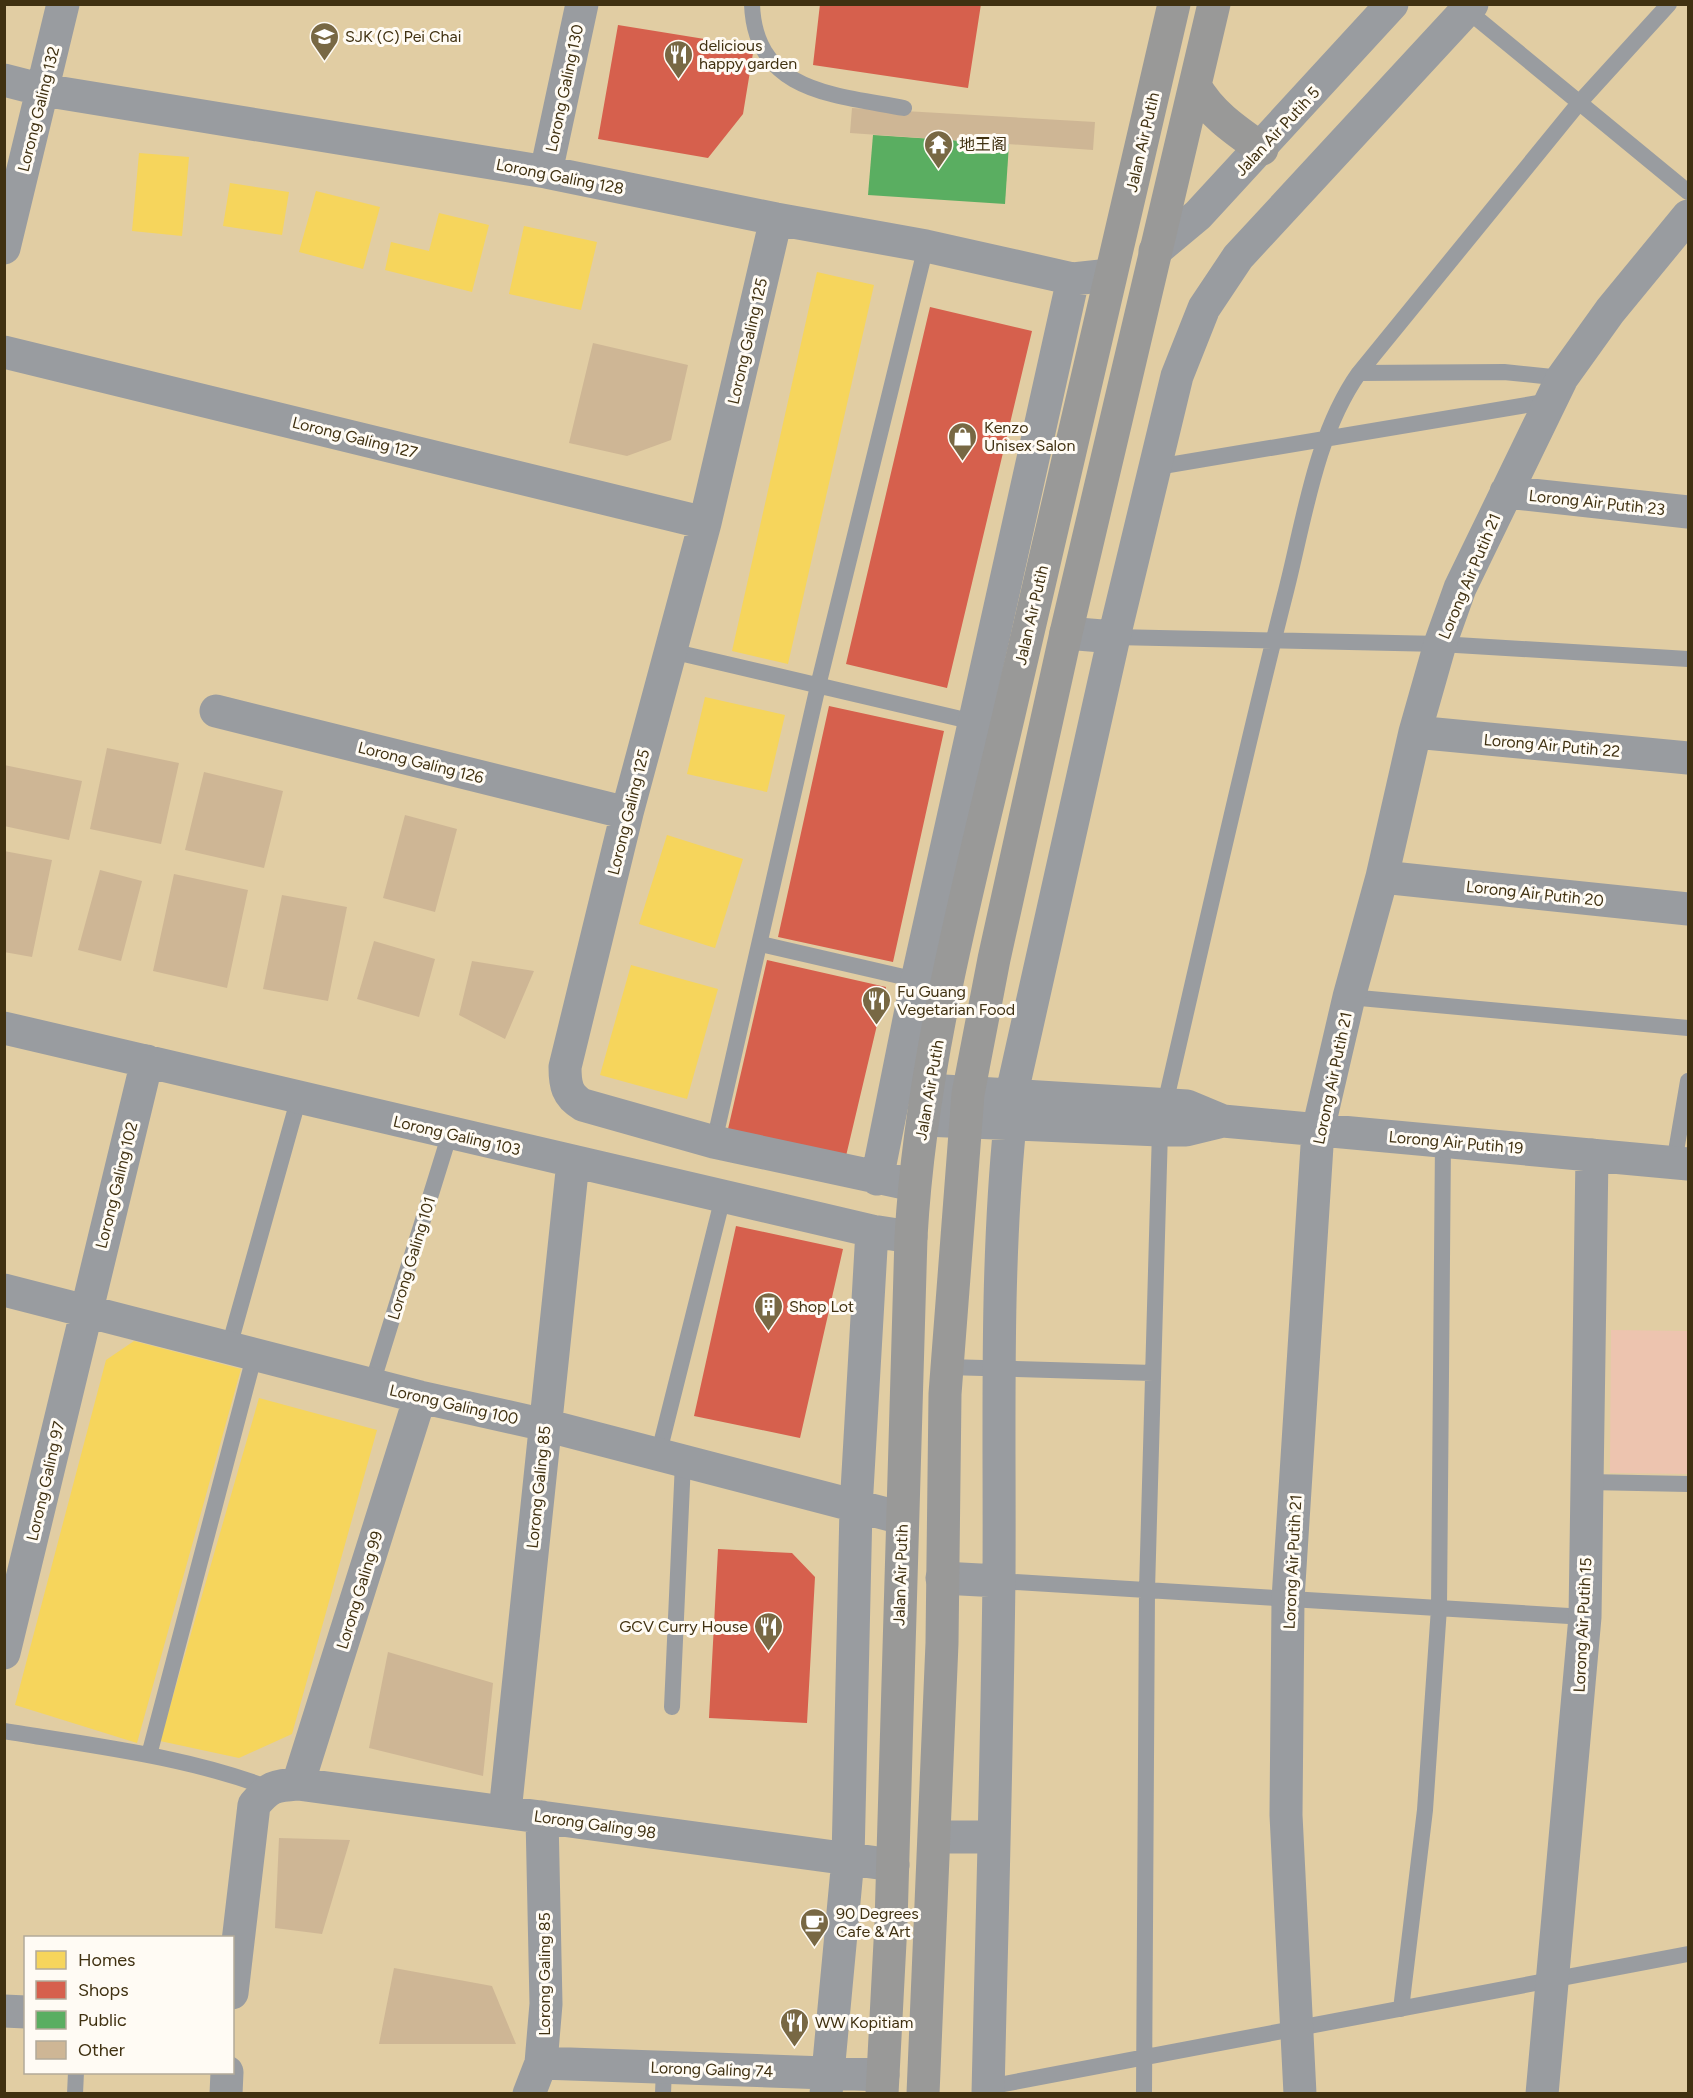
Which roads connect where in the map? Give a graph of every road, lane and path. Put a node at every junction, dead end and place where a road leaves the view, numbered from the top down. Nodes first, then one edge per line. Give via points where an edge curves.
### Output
1 (63, 4) edge
2 (582, 4) edge
3 (752, 4) edge
4 (1174, 4) edge
5 (1214, 4) edge
6 (1392, 4) edge
7 (1669, 4) edge
8 (1470, 8) edge
9 (4, 80) edge
10 (1195, 86) junction
11 (43, 90) junction
12 (1579, 103) junction
13 (904, 108) dead end
14 (1262, 148) junction
15 (546, 172) junction
16 (1689, 192) edge
17 (1689, 216) edge
18 (776, 219) junction
19 (926, 246) junction
20 (4, 248) edge
21 (1155, 251) junction
22 (1110, 275) junction
23 (1073, 279) junction
24 (4, 352) edge
25 (1359, 373) junction
26 (1556, 389) junction
27 (1325, 439) junction
28 (1157, 467) junction
29 (1506, 492) junction
30 (1689, 512) edge
31 (705, 523) junction
32 (1066, 633) junction
33 (1114, 637) junction
34 (1274, 641) junction
35 (1440, 644) junction
36 (671, 651) junction
37 (1689, 659) edge
38 (818, 686) junction
39 (216, 711) dead end
40 (974, 722) junction
41 (1415, 732) junction
42 (1689, 758) edge
43 (627, 813) junction
44 (1382, 877) junction
45 (1689, 909) edge
46 (761, 944) junction
47 (932, 984) junction
48 (1349, 997) junction
49 (4, 1028) edge
50 (1689, 1028) edge
51 (147, 1061) junction
52 (1689, 1080) edge
53 (299, 1097) junction
54 (926, 1105) junction
55 (967, 1108) junction
56 (1010, 1111) junction
57 (1162, 1117) junction
58 (1318, 1130) junction
59 (450, 1133) junction
60 (1443, 1141) junction
61 (714, 1142) junction
62 (1592, 1155) junction
63 (573, 1162) junction
64 (1681, 1163) edge
65 (877, 1179) junction
66 (914, 1185) junction
67 (723, 1197) junction
68 (872, 1232) junction
69 (911, 1237) junction
70 (4, 1290) edge
71 (86, 1310) junction
72 (242, 1350) junction
73 (947, 1367) junction
74 (1000, 1368) junction
75 (1153, 1373) junction
76 (372, 1384) junction
77 (420, 1397) junction
78 (545, 1425) junction
79 (671, 1459) junction
80 (1588, 1482) junction
81 (1689, 1484) edge
82 (856, 1508) junction
83 (902, 1518) junction
84 (13, 1574) edge
85 (942, 1578) junction
86 (999, 1581) junction
87 (1147, 1590) junction
88 (1288, 1599) junction
89 (1438, 1608) junction
90 (1585, 1617) junction
91 (4, 1653) edge
92 (672, 1707) dead end
93 (4, 1731) edge
94 (851, 1740) junction
95 (895, 1740) junction
96 (149, 1755) junction
97 (284, 1786) junction
98 (505, 1812) junction
99 (542, 1817) junction
100 (935, 1837) junction
101 (993, 1837) junction
102 (848, 1859) junction
103 (893, 1865) junction
104 (1689, 1954) edge
105 (234, 1973) edge
106 (1551, 1980) junction
107 (1401, 2009) junction
108 (4, 2011) edge
109 (24, 2012) edge
110 (1297, 2028) junction
111 (1144, 2057) junction
112 (541, 2063) junction
113 (76, 2074) edge
114 (227, 2074) edge
115 (664, 2080) edge
116 (826, 2083) edge
117 (883, 2084) edge
118 (988, 2090) edge
119 (75, 2094) edge
120 (226, 2094) edge
121 (530, 2094) edge
122 (923, 2094) edge
123 (1144, 2094) edge
124 (1300, 2094) edge
125 (1542, 2094) edge

1 - 11 street, Lorong Galing 132
2 - 15 street, Lorong Galing 130
3 - 13 lane via 760,40 771,64 790,79 821,91
4 - 22 street, Jalan Air Putih
5 - 10 street
6 - 14 street, Jalan Air Putih 5
7 - 12 lane
8 - 12 lane
8 - 28 street via 1233,265 1204,308 1177,376
9 - 11 street, Lorong Galing 128
10 - 14 street via 1216,116
10 - 21 street
11 - 15 street, Lorong Galing 128
11 - 20 street, Lorong Galing 132
12 - 16 lane
12 - 25 lane
14 - 21 street, Jalan Air Putih 5 via 1198,215
15 - 18 street, Lorong Galing 128
17 - 26 street, Lorong Air Putih 21 via 1610,311
18 - 19 street, Lorong Galing 128
18 - 31 street, Lorong Galing 125
19 - 23 street, Lorong Galing 128
19 - 38 lane
21 - 22 street
21 - 32 street
22 - 23 street, Lorong Galing 128
22 - 47 street, Jalan Air Putih via 984,812
23 - 40 street
24 - 31 street, Lorong Galing 127
25 - 26 lane via 1504,372
25 - 27 lane via 1341,398
26 - 27 lane
26 - 29 street, Lorong Air Putih 21
27 - 28 lane
27 - 34 lane
28 - 33 street
29 - 30 street, Lorong Air Putih 23
29 - 35 street, Lorong Air Putih 21 via 1460,588
31 - 36 street, Lorong Galing 125
32 - 33 street
32 - 55 street via 994,959
33 - 34 lane
33 - 56 street
34 - 35 lane
34 - 57 lane
35 - 37 lane
35 - 41 street, Lorong Air Putih 21
36 - 38 lane
36 - 43 street, Lorong Galing 125
38 - 40 lane
38 - 46 lane
39 - 43 street, Lorong Galing 126
40 - 47 street
41 - 42 street, Lorong Air Putih 22
41 - 44 street, Lorong Air Putih 21
43 - 61 street, Lorong Galing 125 via 565,1067 567,1091 584,1105
44 - 45 street, Lorong Air Putih 20
44 - 48 street, Lorong Air Putih 21
46 - 47 lane
46 - 61 lane
47 - 54 street, Jalan Air Putih
47 - 65 street
48 - 50 lane
48 - 58 street, Lorong Air Putih 21
49 - 51 street, Lorong Galing 103
51 - 53 street, Lorong Galing 103
51 - 71 street, Lorong Galing 102
52 - 64 lane
53 - 59 street, Lorong Galing 103
53 - 72 lane
54 - 55 street, Lorong Air Putih 19
54 - 66 street, Jalan Air Putih
55 - 56 street, Lorong Air Putih 19
55 - 73 street
56 - 57 street, Lorong Air Putih 19
56 - 74 street via 1004,1182
57 - 58 street, Lorong Air Putih 19 via 1186,1130 1223,1121
57 - 75 lane
58 - 60 street, Lorong Air Putih 19
58 - 88 street, Lorong Air Putih 21
59 - 63 street, Lorong Galing 103
59 - 76 lane, Lorong Galing 101
60 - 62 street, Lorong Air Putih 19
60 - 89 lane
61 - 65 street, Lorong Galing 125
62 - 64 street, Lorong Air Putih 19
62 - 80 street, Lorong Air Putih 15
63 - 67 street, Lorong Galing 103
63 - 78 street, Lorong Galing 85
65 - 66 street, Lorong Galing 125
66 - 69 street, Jalan Air Putih
67 - 68 street, Lorong Galing 103
67 - 79 lane
68 - 69 street, Lorong Galing 103
68 - 82 street
69 - 83 street, Jalan Air Putih
70 - 71 street, Lorong Galing 100
71 - 72 street, Lorong Galing 100
71 - 84 street, Lorong Galing 97
72 - 76 street, Lorong Galing 100
72 - 96 lane
73 - 74 lane
73 - 85 street
74 - 75 lane
74 - 86 street
75 - 87 lane
76 - 77 street, Lorong Galing 100
77 - 78 street, Lorong Galing 100
77 - 97 street, Lorong Galing 99
78 - 79 street, Lorong Galing 100
78 - 98 street, Lorong Galing 85
79 - 82 street, Lorong Galing 100
79 - 92 lane
80 - 81 lane
80 - 90 street, Lorong Air Putih 15
82 - 83 street, Lorong Galing 100
82 - 94 street
83 - 95 street, Jalan Air Putih
84 - 91 street, Lorong Galing 97
85 - 86 street
85 - 100 street
86 - 87 lane
86 - 101 street
87 - 88 lane
87 - 111 lane
88 - 89 lane
88 - 110 street, Lorong Air Putih 21 via 1286,1815
89 - 90 lane
89 - 107 lane via 1425,1810
90 - 106 street, Lorong Air Putih 15
93 - 96 lane
94 - 95 street
94 - 102 street
95 - 103 street, Jalan Air Putih
96 - 97 lane
97 - 98 street, Lorong Galing 98
97 - 105 street, Lorong Galing 99 via 254,1805
98 - 99 street, Lorong Galing 98
99 - 102 street, Lorong Galing 98
99 - 112 street, Lorong Galing 85 via 546,2004
100 - 101 street
100 - 122 street
101 - 118 street
102 - 103 street, Lorong Galing 98
102 - 116 street
103 - 117 street, Jalan Air Putih
104 - 106 lane
106 - 107 lane
106 - 125 street, Lorong Air Putih 15
107 - 110 lane
108 - 109 street
110 - 111 lane
110 - 124 street, Lorong Air Putih 21
111 - 118 lane
111 - 123 lane
112 - 115 street, Lorong Galing 74
112 - 121 street, Lorong Galing 85
113 - 119 lane
114 - 120 street
115 - 116 street, Lorong Galing 74
116 - 117 street, Lorong Galing 74

